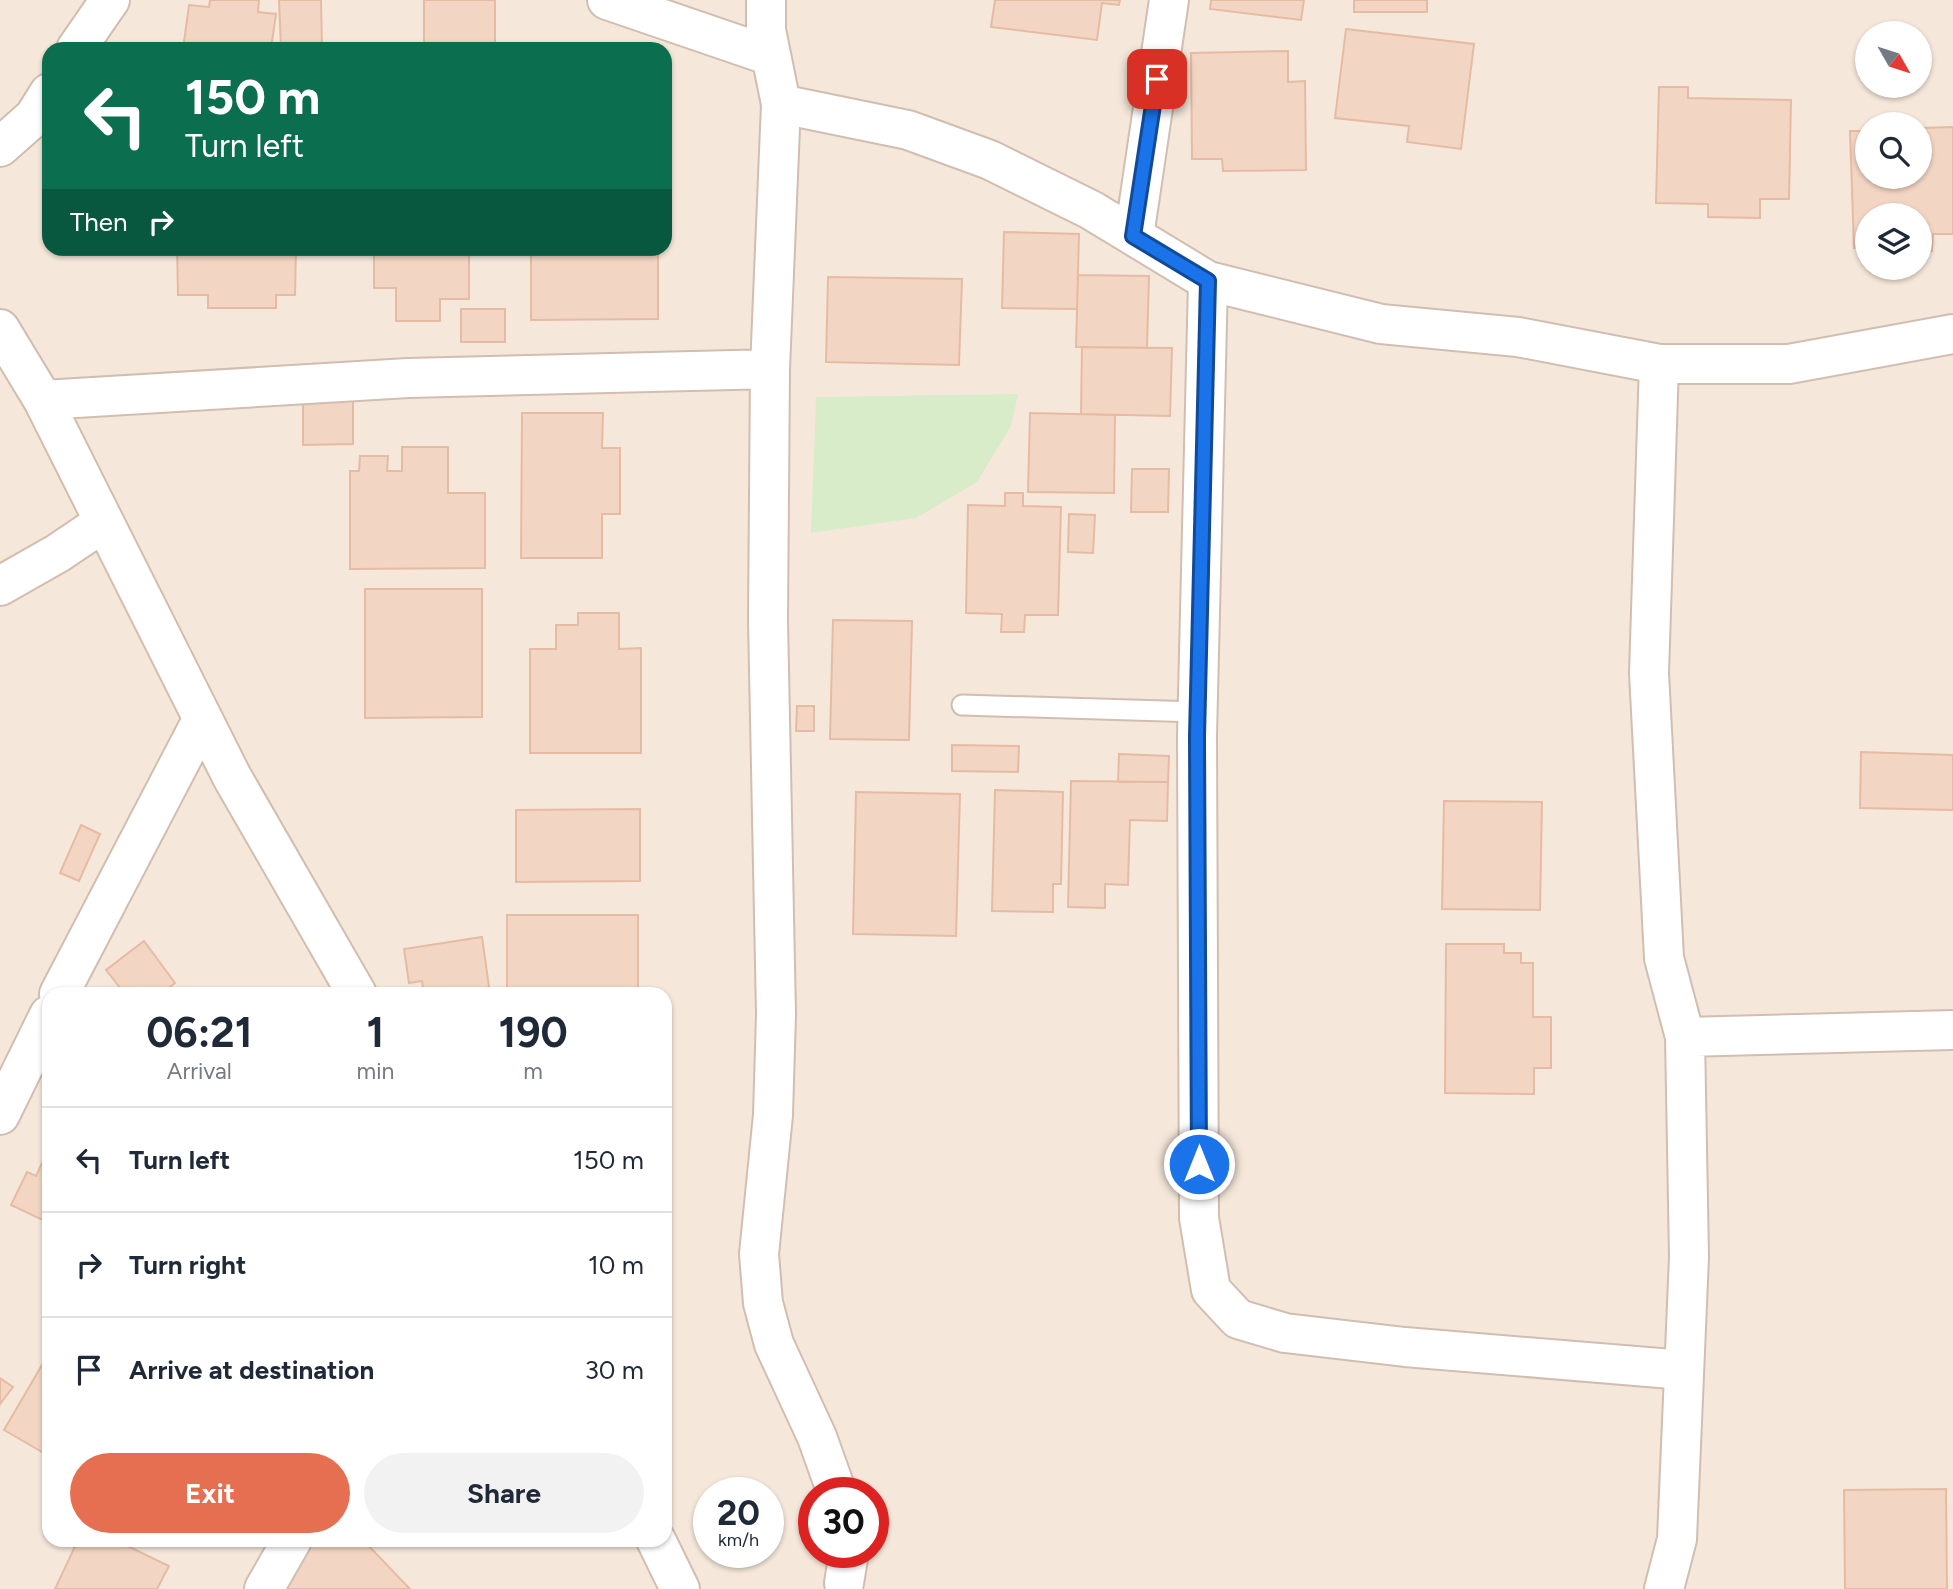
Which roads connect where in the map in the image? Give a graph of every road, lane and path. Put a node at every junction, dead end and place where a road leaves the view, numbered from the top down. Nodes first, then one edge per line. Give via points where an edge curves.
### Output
1 (110, 0) edge
2 (607, 0) edge
3 (766, 0) edge
4 (1169, 0) edge
5 (81, 42) edge
6 (771, 57) junction
7 (42, 104) edge
8 (781, 104) junction
9 (0, 147) edge
10 (1133, 236) junction
11 (1208, 281) junction
12 (0, 328) edge
13 (1953, 334) edge
14 (1659, 364) junction
15 (770, 369) junction
16 (43, 400) junction
17 (104, 522) junction
18 (0, 586) edge
19 (962, 705) dead end
20 (1198, 712) junction
21 (202, 720) junction
22 (63, 987) edge
23 (353, 987) edge
24 (42, 1029) edge
25 (1953, 1030) edge
26 (1685, 1037) junction
27 (0, 1115) edge
28 (1684, 1370) junction
29 (831, 1477) edge
30 (288, 1547) edge
31 (659, 1547) edge
32 (264, 1589) edge
33 (680, 1589) edge
34 (1664, 1589) edge

1 - 5 street
2 - 6 street
3 - 6 street
4 - 10 street
6 - 8 street
7 - 9 street
8 - 10 street via 908,130 990,160
8 - 15 street
10 - 11 street
11 - 14 street via 1381,324 1518,337
11 - 20 street
12 - 16 street
13 - 14 street via 1789,364
14 - 26 street via 1649,673 1664,958
15 - 16 street via 408,378
15 - 29 street via 768,620 776,1014 773,1115 759,1254 763,1303 774,1344
16 - 17 street
17 - 18 street
17 - 21 street
19 - 20 lane
20 - 28 street via 1199,1218 1211,1290 1238,1319 1285,1333
21 - 22 street
21 - 23 street
24 - 27 street
25 - 26 street
26 - 28 street via 1689,1257
28 - 34 street via 1677,1539
30 - 32 street
31 - 33 street

